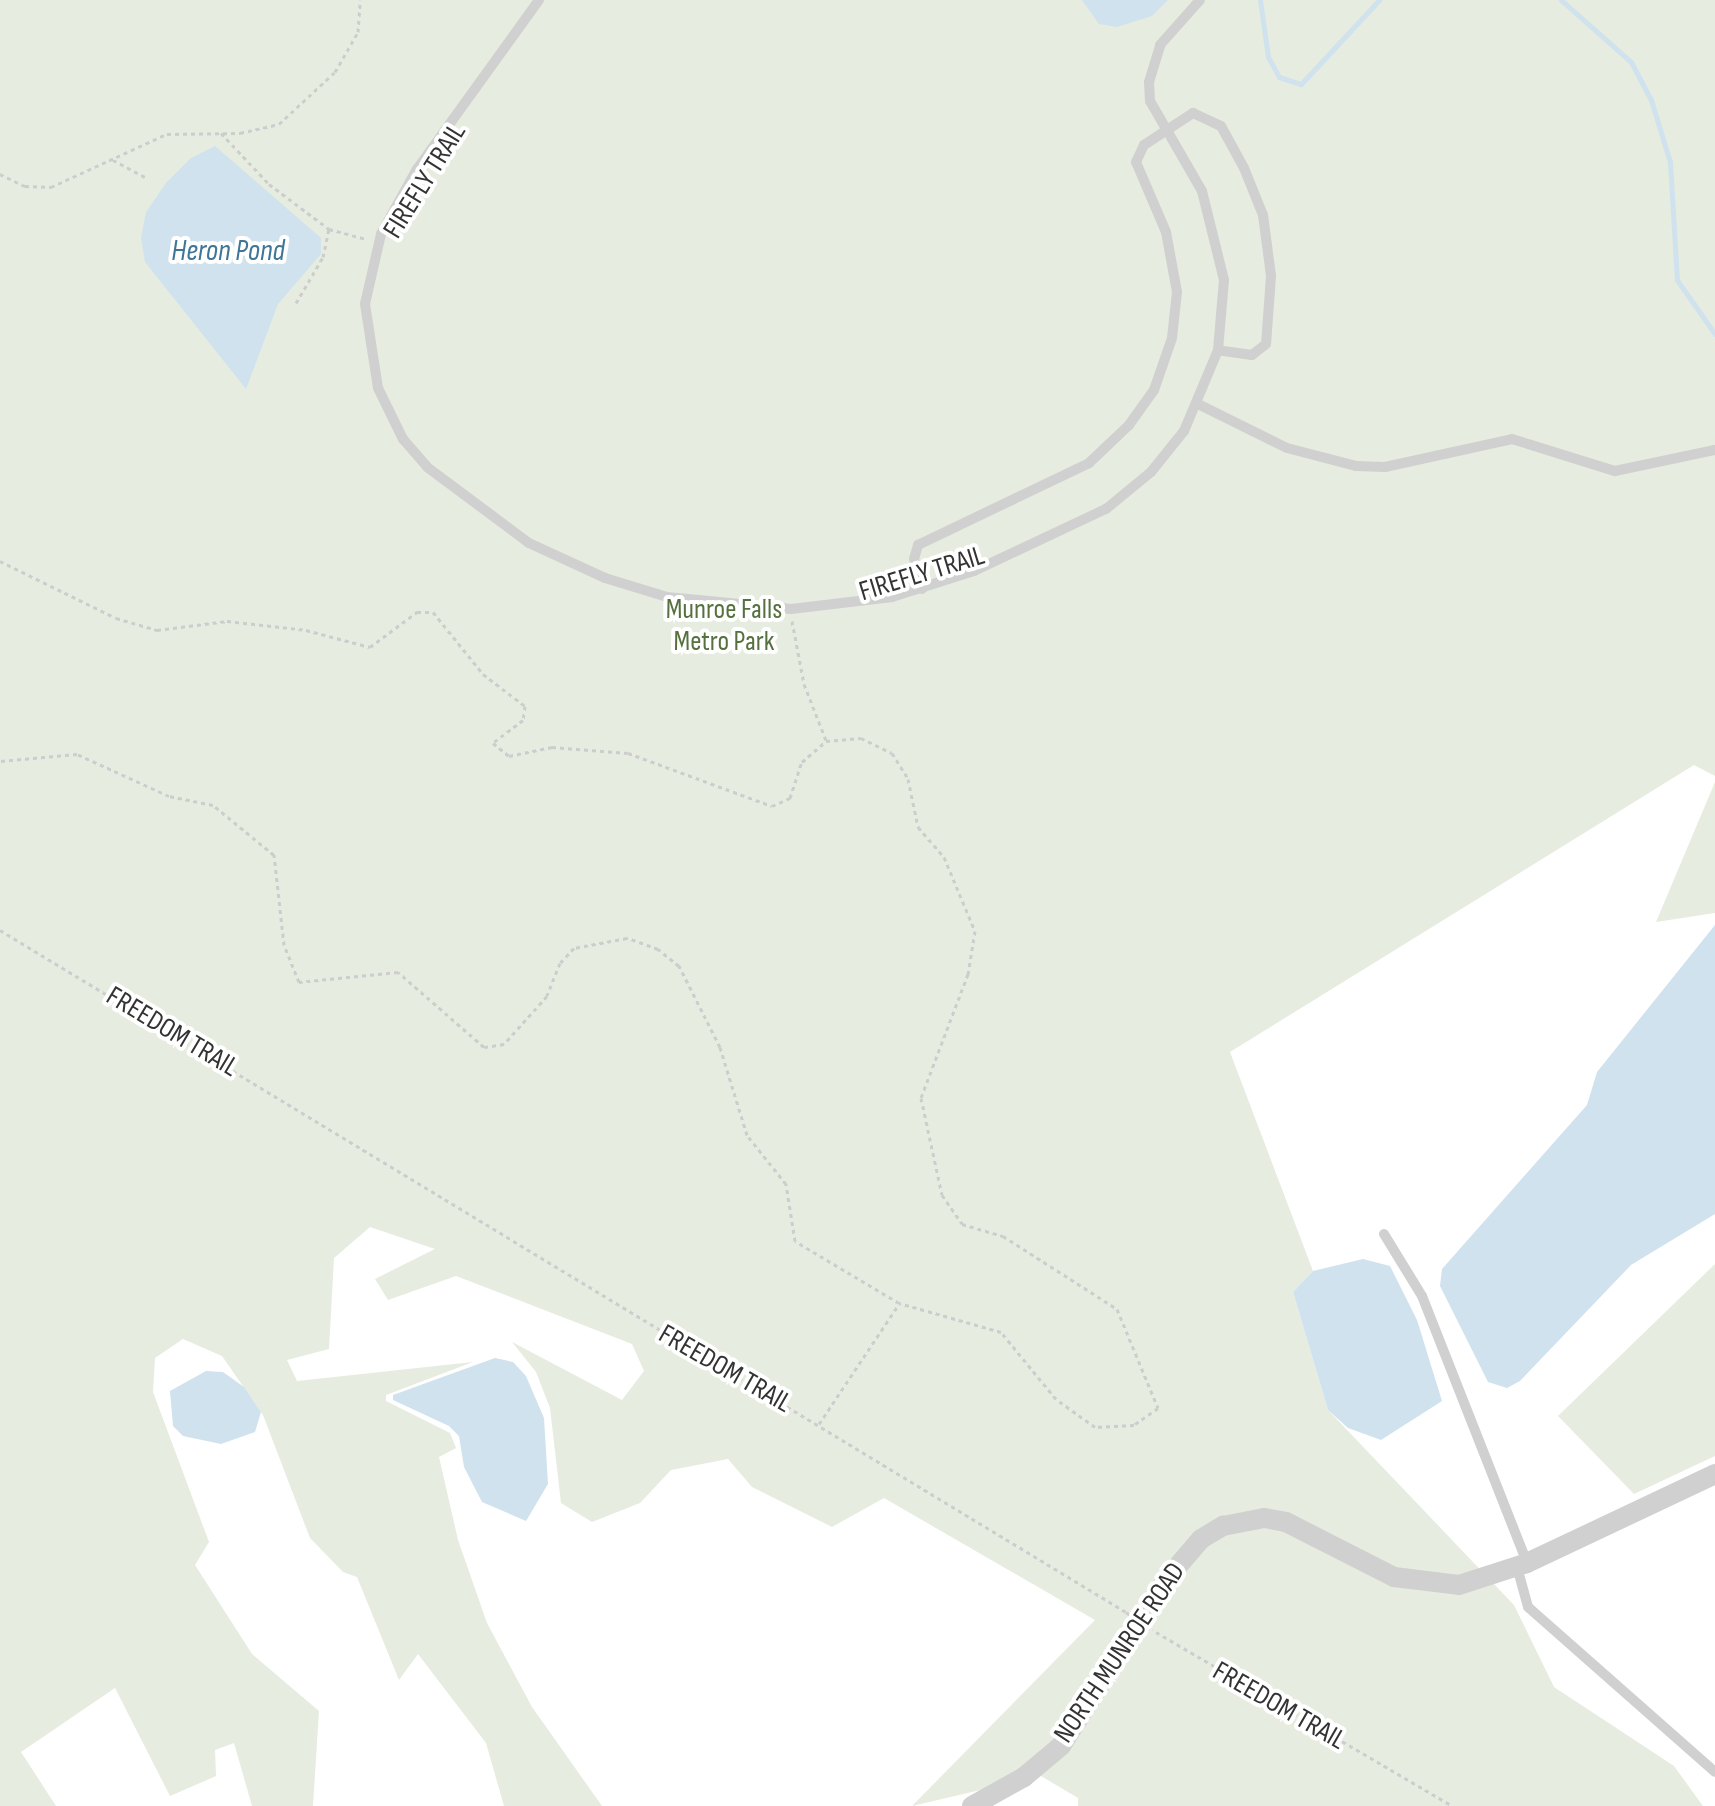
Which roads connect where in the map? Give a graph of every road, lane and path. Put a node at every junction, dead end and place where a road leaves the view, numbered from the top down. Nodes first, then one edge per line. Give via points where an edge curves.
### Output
1 (360, 0) edge
2 (539, 0) edge
3 (1200, 0) edge
4 (1165, 129) junction
5 (221, 133) junction
6 (113, 160) junction
7 (0, 174) edge
8 (147, 178) dead end
9 (329, 229) junction
10 (377, 242) junction
11 (296, 303) dead end
12 (1218, 350) junction
13 (1198, 404) junction
14 (1714, 451) edge
15 (0, 561) edge
16 (922, 589) junction
17 (791, 609) junction
18 (826, 741) junction
19 (0, 761) edge
20 (0, 930) edge
21 (1384, 1234) dead end
22 (899, 1303) junction
23 (819, 1424) junction
24 (1715, 1474) edge
25 (1522, 1565) junction
26 (1715, 1772) edge
27 (972, 1806) edge
28 (1452, 1806) edge

1 - 5 path via 363,17 347,54 297,111 261,130
2 - 10 lane via 417,169
3 - 4 lane via 1172,27 1150,67 1150,101
4 - 12 lane via 1202,191 1219,242 1224,301
4 - 12 lane via 1193,113 1213,118 1263,215 1271,276 1269,334 1252,355
4 - 16 lane via 1144,145 1136,162 1166,232 1177,292 1172,338 1154,390 1129,425 1089,463 918,545 914,559
5 - 6 path via 185,129
5 - 9 path via 269,184
6 - 7 path via 51,187 25,186
6 - 8 path
9 - 10 path
9 - 11 path via 323,257
10 - 17 lane via 365,304 371,365 393,422 427,467 529,543 605,578 713,605
12 - 13 lane
13 - 14 lane via 1287,448 1356,466 1385,467 1512,439 1615,471
13 - 16 lane via 1151,472 1106,509
15 - 18 path via 116,618 157,630 227,621 306,630 370,647 417,612 433,612 483,674 525,706 523,720 493,743 509,756 552,747 628,753 772,806 790,798 802,762
16 - 17 lane
17 - 18 path via 804,684
18 - 22 path via 861,738 901,763 918,827 944,857 973,919 968,974 921,1098 950,1213 962,1224 1003,1236 1117,1309 1158,1408 1134,1425 1095,1427 1056,1399 1001,1332
19 - 22 path via 77,754 169,796 213,805 274,855 284,945 299,982 398,972 484,1047 504,1044 547,996 560,963 574,948 627,938 669,956 730,1071 747,1135 786,1184 795,1241
20 - 23 path, FREEDOM TRAIL
21 - 25 lane via 1422,1296
22 - 23 path
23 - 28 path, FREEDOM TRAIL, bridge
24 - 25 street, NORTH MUNROE ROAD
25 - 26 lane via 1528,1607
25 - 27 street, NORTH MUNROE ROAD via 1459,1585 1429,1583 1394,1577 1286,1522 1264,1518 1223,1526 1201,1539 1165,1581 1061,1746 1024,1777

